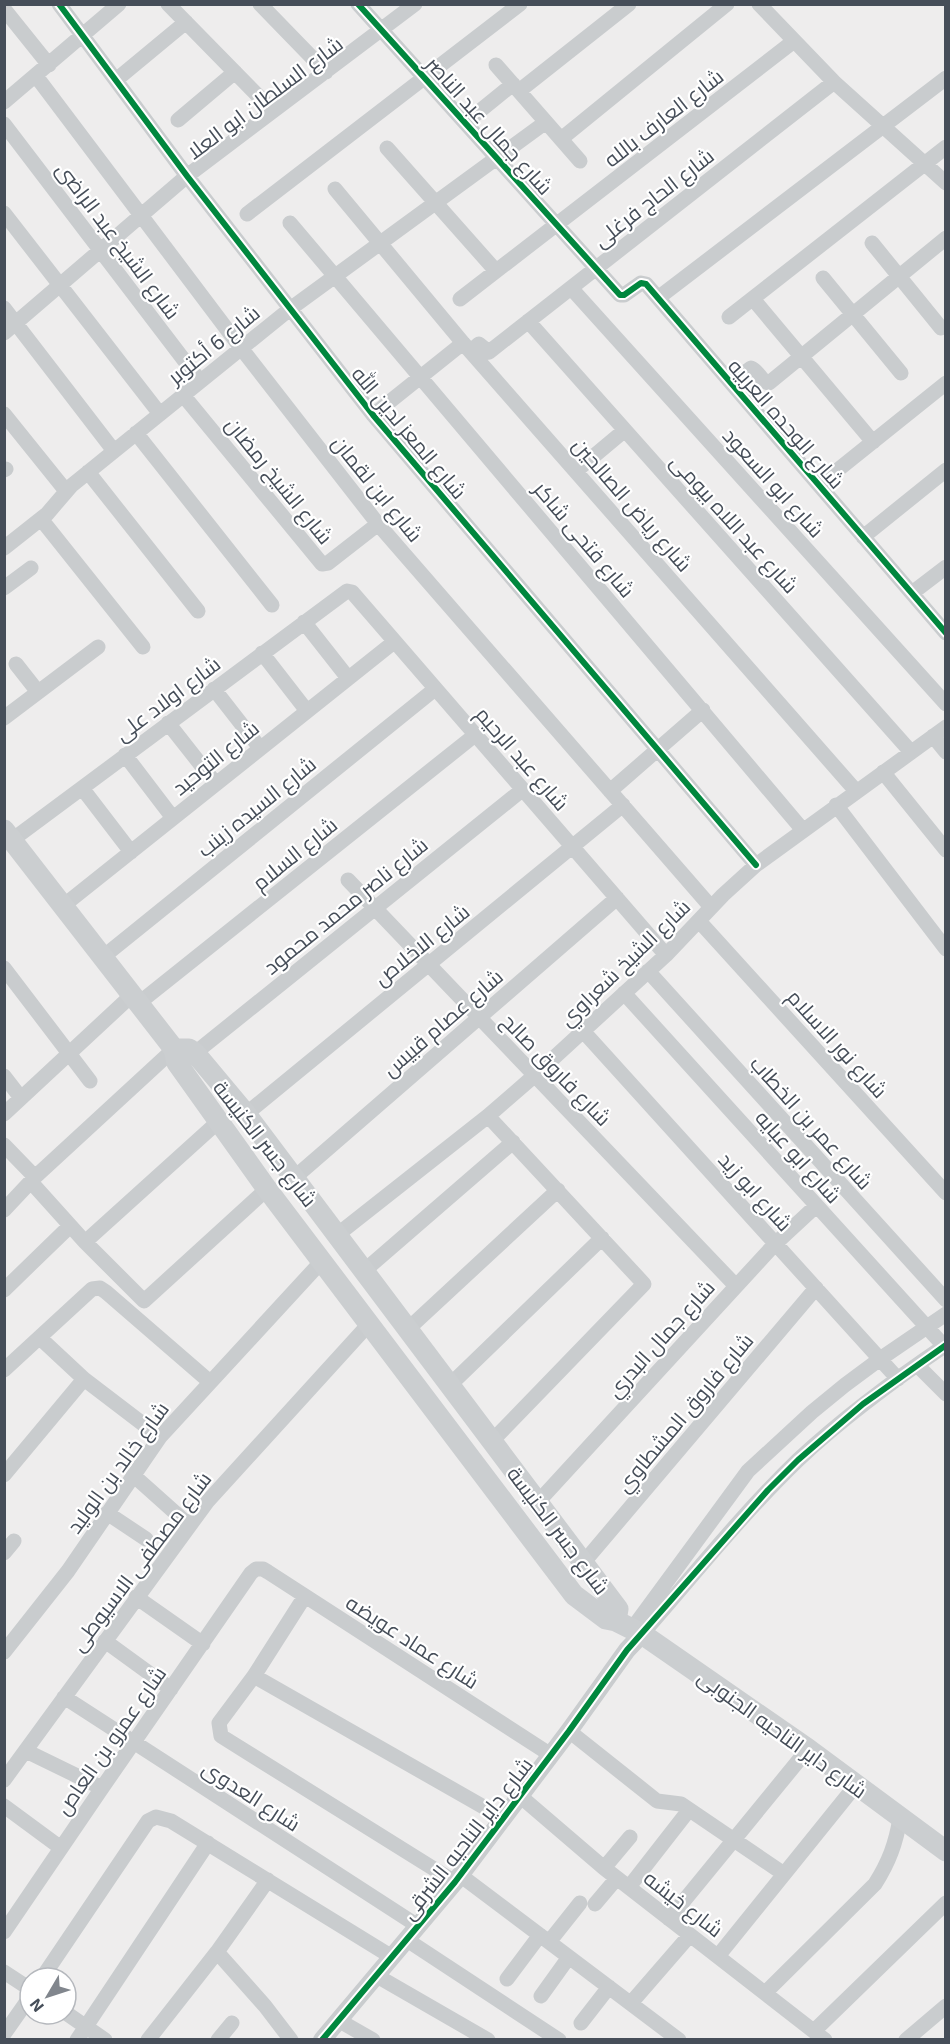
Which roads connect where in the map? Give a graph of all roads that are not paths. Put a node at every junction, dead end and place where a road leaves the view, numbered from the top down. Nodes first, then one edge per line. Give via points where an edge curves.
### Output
1 (59, 4) edge
2 (119, 4) edge
3 (168, 4) edge
4 (260, 4) edge
5 (358, 4) edge
6 (415, 4) edge
7 (520, 4) edge
8 (629, 4) edge
9 (727, 4) edge
10 (759, 4) edge
11 (4, 9) edge
12 (186, 22) junction
13 (381, 30) junction
14 (83, 36) junction
15 (794, 41) junction
16 (49, 65) junction
17 (496, 65) dead end
18 (235, 72) junction
19 (326, 72) junction
20 (36, 75) junction
21 (425, 78) junction
22 (945, 78) edge
23 (116, 80) junction
24 (834, 82) junction
25 (516, 88) junction
26 (5, 99) edge
27 (273, 111) junction
28 (178, 120) dead end
29 (546, 122) junction
30 (465, 123) junction
31 (4, 124) edge
32 (882, 126) junction
33 (561, 139) junction
34 (945, 147) edge
35 (387, 148) dead end
36 (497, 158) junction
37 (580, 161) dead end
38 (923, 164) junction
39 (187, 176) junction
40 (945, 183) edge
41 (335, 189) dead end
42 (436, 203) junction
43 (4, 213) edge
44 (247, 214) dead end
45 (141, 215) junction
46 (290, 224) dead end
47 (557, 225) junction
48 (945, 238) edge
49 (872, 243) dead end
50 (381, 244) junction
51 (100, 250) junction
52 (597, 268) junction
53 (496, 271) junction
54 (899, 276) junction
55 (335, 277) junction
56 (823, 278) dead end
57 (60, 285) junction
58 (571, 288) junction
59 (658, 298) junction
60 (460, 299) dead end
61 (753, 299) junction
62 (4, 308) edge
63 (290, 309) junction
64 (853, 314) junction
65 (729, 317) dead end
66 (528, 321) junction
67 (10, 328) edge
68 (941, 328) dead end
69 (467, 346) junction
70 (241, 348) junction
71 (801, 356) junction
72 (902, 374) dead end
73 (420, 377) junction
74 (200, 381) junction
75 (732, 383) junction
76 (945, 383) edge
77 (183, 395) junction
78 (4, 414) edge
79 (160, 414) junction
80 (373, 415) junction
81 (625, 430) junction
82 (136, 434) junction
83 (873, 442) junction
84 (114, 451) junction
85 (945, 470) edge
86 (576, 471) junction
87 (88, 472) junction
88 (819, 485) junction
89 (66, 491) junction
90 (41, 519) junction
91 (378, 524) junction
92 (863, 537) junction
93 (4, 548) edge
94 (945, 567) edge
95 (31, 568) dead end
96 (4, 588) edge
97 (347, 591) joint
98 (912, 593) junction
99 (272, 605) dead end
100 (198, 611) dead end
101 (304, 622) junction
102 (945, 633) edge
103 (393, 642) junction
104 (98, 647) dead end
105 (143, 647) dead end
106 (262, 653) junction
107 (16, 664) dead end
108 (348, 678) junction
109 (214, 689) junction
110 (435, 689) junction
111 (38, 692) junction
112 (945, 704) edge
113 (703, 710) junction
114 (307, 711) junction
115 (4, 718) edge
116 (168, 723) junction
117 (939, 732) edge
118 (475, 735) junction
119 (261, 748) junction
120 (659, 750) junction
121 (911, 752) junction
122 (945, 752) edge
123 (125, 755) junction
124 (883, 772) junction
125 (216, 784) junction
126 (82, 788) junction
127 (522, 790) junction
128 (610, 791) junction
129 (856, 791) junction
130 (836, 805) junction
131 (623, 806) junction
132 (173, 818) junction
133 (802, 830) junction
134 (8, 835) edge
135 (572, 847) junction
136 (945, 850) edge
137 (131, 852) junction
138 (756, 865) junction
139 (348, 880) dead end
140 (617, 898) junction
141 (63, 906) junction
142 (375, 908) junction
143 (711, 908) junction
144 (699, 921) junction
145 (945, 949) edge
146 (666, 955) junction
147 (103, 957) junction
148 (428, 964) junction
149 (4, 968) edge
150 (648, 971) junction
151 (624, 993) junction
152 (135, 999) junction
153 (479, 1017) junction
154 (583, 1031) junction
155 (174, 1049) junction
156 (195, 1053) junction
157 (69, 1054) junction
158 (4, 1076) edge
159 (534, 1076) junction
160 (90, 1081) dead end
161 (21, 1098) junction
162 (4, 1114) edge
163 (246, 1114) junction
164 (488, 1116) junction
165 (219, 1121) junction
166 (513, 1142) junction
167 (4, 1145) edge
168 (294, 1178) junction
169 (33, 1180) junction
170 (267, 1189) junction
171 (558, 1190) junction
172 (945, 1193) edge
173 (816, 1206) junction
174 (4, 1210) edge
175 (70, 1226) junction
176 (337, 1235) junction
177 (603, 1238) junction
178 (85, 1242) junction
179 (775, 1244) junction
180 (322, 1262) junction
181 (364, 1271) junction
182 (736, 1286) junction
183 (816, 1288) junction
184 (4, 1290) edge
185 (945, 1300) edge
186 (945, 1314) edge
187 (369, 1324) junction
188 (925, 1327) junction
189 (408, 1329) junction
190 (40, 1338) junction
191 (945, 1346) edge
192 (880, 1359) junction
193 (917, 1365) junction
194 (4, 1370) edge
195 (84, 1378) junction
196 (897, 1379) junction
197 (210, 1382) junction
198 (450, 1386) junction
199 (945, 1394) edge
200 (160, 1437) junction
201 (492, 1441) junction
202 (4, 1475) edge
203 (133, 1475) junction
204 (538, 1502) junction
205 (107, 1513) junction
206 (189, 1525) junction
207 (146, 1539) dead end
208 (584, 1562) junction
209 (251, 1573) joint
210 (305, 1596) junction
211 (136, 1597) junction
212 (630, 1628) junction
213 (105, 1641) junction
214 (203, 1644) junction
215 (4, 1652) edge
216 (254, 1676) junction
217 (171, 1689) junction
218 (64, 1697) junction
219 (569, 1731) junction
220 (134, 1743) junction
221 (808, 1749) junction
222 (26, 1751) junction
223 (551, 1755) junction
224 (4, 1780) edge
225 (856, 1785) junction
226 (102, 1788) junction
227 (520, 1796) junction
228 (4, 1806) edge
229 (689, 1810) junction
230 (503, 1818) junction
231 (900, 1818) junction
232 (630, 1837) dead end
233 (734, 1840) junction
234 (208, 1843) junction
235 (61, 1848) junction
236 (945, 1851) edge
237 (784, 1874) junction
238 (617, 1878) junction
239 (458, 1879) junction
240 (268, 1880) junction
241 (945, 1903) edge
242 (669, 1919) junction
243 (4, 1932) edge
244 (412, 1933) junction
245 (690, 1935) junction
246 (544, 1938) junction
247 (217, 1952) junction
248 (718, 1956) junction
249 (569, 1957) junction
250 (392, 1958) junction
251 (50, 1966) edge
252 (4, 1972) edge
253 (377, 1976) junction
254 (507, 1979) dead end
255 (18, 1981) edge
256 (609, 1987) junction
257 (765, 1993) junction
258 (541, 1995) dead end
259 (631, 2003) junction
260 (945, 2006) edge
261 (18, 2014) edge
262 (338, 2020) junction
263 (232, 2023) dead end
264 (581, 2023) dead end
265 (82, 2033) edge
266 (4, 2034) edge
267 (819, 2035) edge
268 (105, 2040) edge
269 (148, 2040) edge
270 (218, 2040) edge
271 (291, 2040) edge
272 (322, 2040) edge
273 (373, 2040) edge
274 (488, 2040) edge
275 (559, 2040) edge
276 (679, 2040) edge
277 (906, 2040) edge

1 - 14 street, شارع المعز لدين الله
2 - 14 street
3 - 12 street
4 - 19 street
5 - 13 street, شارع جمال عبد الناصر
6 - 13 street, شارع السلطان ابو العلا
7 - 21 street
8 - 25 street
9 - 33 street
10 - 15 street
11 - 16 street
12 - 18 street
12 - 23 street
13 - 19 street, شارع السلطان ابو العلا
13 - 21 street, شارع جمال عبد الناصر
14 - 16 street
14 - 23 street, شارع المعز لدين الله
15 - 24 street
15 - 47 street, شارع العارف بالله
16 - 20 street
17 - 25 street
18 - 27 street
18 - 28 street
19 - 27 street, شارع السلطان ابو العلا
20 - 26 street
20 - 45 street, شارع ابن لقمان
21 - 30 street, شارع جمال عبد الناصر
21 - 44 street
22 - 32 street
23 - 39 street, شارع المعز لدين الله
24 - 32 street
24 - 52 street, شارع الحاج فرغلى
25 - 29 street
25 - 30 street
27 - 39 street, شارع السلطان ابو العلا
29 - 33 street
29 - 36 street, شارع 6 أكتوبر
30 - 36 street, شارع جمال عبد الناصر
31 - 51 street, شارع الشيخ عبد الراضى
32 - 38 street
32 - 59 street
33 - 37 street
34 - 38 street
35 - 42 street
36 - 42 street, شارع 6 أكتوبر
36 - 47 street, شارع جمال عبد الناصر
38 - 40 street
38 - 61 street
39 - 45 street, شارع السلطان ابو العلا
39 - 63 street, شارع المعز لدين الله
41 - 50 street, شارع رياض الصالحين
42 - 50 street, شارع 6 أكتوبر
42 - 53 street
43 - 57 street
45 - 51 street, شارع السلطان ابو العلا
45 - 70 street, شارع ابن لقمان
46 - 55 street, شارع فتحى شاكر
47 - 52 street, شارع جمال عبد الناصر
47 - 53 street, شارع العارف بالله
48 - 54 street
49 - 54 street
50 - 55 street, شارع 6 أكتوبر
50 - 69 street, شارع رياض الصالحين
51 - 57 street, شارع السلطان ابو العلا
51 - 74 street, شارع الشيخ عبد الراضى
52 - 58 street, شارع الحاج فرغلى
52 - 59 street, شارع الوحده العربيه via 621,295 643,283
53 - 60 street, شارع العارف بالله
54 - 64 street
54 - 68 street
55 - 63 street, شارع 6 أكتوبر
55 - 73 street, شارع فتحى شاكر
56 - 64 street
57 - 67 street, شارع السلطان ابو العلا
57 - 79 street
58 - 66 street, شارع الحاج فرغلى
58 - 112 street, شارع ابو السعود
59 - 75 street, شارع الوحده العربيه
61 - 65 street
61 - 71 street
62 - 67 street
63 - 70 street, شارع 6 أكتوبر
63 - 80 street, شارع المعز لدين الله
64 - 71 street
64 - 72 street
66 - 69 street, شارع الحاج فرغلى via 489,352 479,344
66 - 81 street, شارع عبد اللاه بيومى
67 - 84 street
69 - 73 street
69 - 86 street, شارع رياض الصالحين
70 - 74 street, شارع 6 أكتوبر
70 - 91 street, شارع ابن لقمان
71 - 75 street via 769,382 751,368
71 - 83 street
73 - 80 street
73 - 113 street, شارع فتحى شاكر
74 - 77 street, شارع 6 أكتوبر
75 - 88 street, شارع الوحده العربيه
76 - 83 street
77 - 79 street, شارع 6 أكتوبر
77 - 91 street, شارع الشيخ رمضان via 322,564
78 - 89 street
79 - 82 street, شارع 6 أكتوبر
80 - 120 street, شارع المعز لدين الله
81 - 86 street
81 - 121 street, شارع عبد اللاه بيومى
82 - 84 street, شارع 6 أكتوبر
82 - 99 street
83 - 88 street
84 - 87 street, شارع 6 أكتوبر
85 - 92 street
86 - 129 street, شارع رياض الصالحين
87 - 89 street, شارع 6 أكتوبر
87 - 100 street
88 - 92 street, شارع الوحده العربيه
89 - 90 street, شارع 6 أكتوبر
90 - 93 street, شارع 6 أكتوبر
90 - 105 street
91 - 128 street, شارع ابن لقمان
92 - 98 street, شارع الوحده العربيه
94 - 98 street
95 - 96 street
97 - 101 street, شارع اولاد على
97 - 103 street, شارع عبد الرحيم via 352,592
98 - 102 street, شارع الوحده العربيه
101 - 106 street, شارع اولاد على
101 - 108 street
103 - 108 street, شارع التوحيد
103 - 110 street, شارع عبد الرحيم
104 - 111 street
106 - 109 street, شارع اولاد على
106 - 114 street
107 - 111 street
108 - 114 street, شارع التوحيد
109 - 116 street, شارع اولاد على
109 - 119 street
110 - 118 street, شارع عبد الرحيم
110 - 147 street, شارع السيده زينب
111 - 115 street
113 - 120 street
113 - 133 street, شارع فتحى شاكر
114 - 119 street, شارع التوحيد
116 - 123 street, شارع اولاد على
116 - 125 street
117 - 121 street, شارع الشيخ شعراوي
117 - 122 street
118 - 127 street, شارع عبد الرحيم
118 - 152 street, شارع السلام
119 - 125 street, شارع التوحيد
120 - 128 street
120 - 138 street, شارع المعز لدين الله
121 - 124 street, شارع الشيخ شعراوي
123 - 126 street, شارع اولاد على
123 - 132 street
124 - 129 street, شارع الشيخ شعراوي
124 - 136 street
125 - 132 street, شارع التوحيد
126 - 134 street, شارع اولاد على
126 - 137 street
127 - 135 street, شارع عبد الرحيم
127 - 142 street, شارع ناصر محمد محمود
128 - 131 street, شارع ابن لقمان
129 - 130 street, شارع الشيخ شعراوي
130 - 133 street, شارع الشيخ شعراوي
130 - 145 street
131 - 135 street, شارع الاخلاص
131 - 143 street, شارع ابن لقمان
132 - 137 street, شارع التوحيد
133 - 138 street, شارع الشيخ شعراوي
134 - 141 main road, شارع جسر الكنيسة
135 - 140 street, شارع عبد الرحيم
135 - 148 street, شارع الاخلاص
137 - 141 street, شارع التوحيد
138 - 143 street, شارع الشيخ شعراوي
139 - 142 street, شارع فاروق صالح
140 - 146 street, شارع عبد الرحيم
140 - 153 street, شارع عصام قبيس
141 - 147 main road, شارع جسر الكنيسة
142 - 148 street, شارع فاروق صالح
142 - 156 street, شارع ناصر محمد محمود
143 - 144 street, شارع الشيخ شعراوي
144 - 146 street, شارع الشيخ شعراوي
144 - 172 street, شارع نور الاسلام
146 - 150 street, شارع الشيخ شعراوي
147 - 152 main road, شارع جسر الكنيسة
148 - 153 street, شارع فاروق صالح
148 - 163 street, شارع الاخلاص
149 - 157 street
150 - 151 street, شارع الشيخ شعراوي
150 - 185 street, شارع عمر بن الخطاب
151 - 154 street, شارع الشيخ شعراوي
151 - 173 street, شارع ابو عبايه
152 - 155 main road, شارع جسر الكنيسة
152 - 157 street, شارع السلام
153 - 159 street, شارع فاروق صالح
153 - 168 street, شارع عصام قبيس
154 - 159 street, شارع الشيخ شعراوي
154 - 179 street, شارع ابو زيد
155 - 156 main road
155 - 165 main road, شارع جسر الكنيسة via 177,1063
155 - 169 street
156 - 163 main road, شارع جسر الكنيسة
157 - 160 street
157 - 161 street, شارع السلام
158 - 161 street
159 - 164 street, شارع الشيخ شعراوي
159 - 182 street, شارع فاروق صالح
161 - 162 street, شارع السلام
163 - 168 main road, شارع جسر الكنيسة
164 - 166 street
164 - 176 street, شارع الشيخ شعراوي
165 - 170 main road, شارع جسر الكنيسة
165 - 178 street
166 - 171 street
166 - 181 street
167 - 169 street
168 - 176 main road, شارع جسر الكنيسة
169 - 174 street
169 - 175 street
170 - 178 street via 147,1299 142,1300
170 - 180 main road, شارع جسر الكنيسة
171 - 177 street
171 - 189 street
173 - 179 street, شارع جمال البدري
173 - 188 street, شارع ابو عبايه
175 - 178 street
175 - 184 street
176 - 181 main road, شارع جسر الكنيسة
177 - 198 street
177 - 201 street via 644,1284
179 - 182 street, شارع جمال البدري
179 - 183 street, شارع ابو زيد
180 - 187 main road, شارع جسر الكنيسة
180 - 197 street, شارع خالد بن الوليد
181 - 189 main road, شارع جسر الكنيسة
182 - 204 street, شارع جمال البدري
183 - 192 street, شارع ابو زيد
183 - 208 street, شارع فاروق المشطاوي
186 - 188 street, شارع داير الناحيه الشرقى
187 - 206 street, شارع مصطفى الاسيوطى
187 - 212 main road, شارع جسر الكنيسة via 574,1595 596,1614
188 - 191 street, شارع ابو عبايه
188 - 192 street, شارع داير الناحيه الشرقى
189 - 198 main road, شارع جسر الكنيسة
190 - 194 street
190 - 195 street
190 - 197 street via 92,1289 100,1288
191 - 193 street, شارع داير الناحيه الشرقى
192 - 196 street, شارع ابو زيد
192 - 212 street, شارع داير الناحيه الشرقى via 812,1412 748,1471
193 - 196 street, شارع داير الناحيه الشرقى
193 - 199 street
195 - 200 street
195 - 202 street
196 - 212 street, شارع داير الناحيه الشرقى via 790,1468
197 - 200 street, شارع خالد بن الوليد
198 - 201 main road, شارع جسر الكنيسة
200 - 203 street, شارع خالد بن الوليد
201 - 204 main road, شارع جسر الكنيسة
203 - 205 street, شارع خالد بن الوليد
203 - 206 street
204 - 208 main road, شارع جسر الكنيسة
205 - 207 street
205 - 215 street, شارع خالد بن الوليد via 68,1571
206 - 211 street, شارع مصطفى الاسيوطى
208 - 212 main road, شارع جسر الكنيسة
209 - 210 street, شارع عماد عويضه via 263,1569
209 - 214 street, شارع عمرو بن العاص
210 - 216 street
210 - 223 street, شارع عماد عويضه
211 - 213 street, شارع مصطفى الاسيوطى
211 - 214 street
212 - 219 street, شارع داير الناحيه الشرقى via 627,1650
212 - 221 main road, شارع داير الناحيه الجنوبى
213 - 217 street
213 - 218 street, شارع مصطفى الاسيوطى
214 - 217 street, شارع عمرو بن العاص
216 - 230 street
216 - 239 street via 219,1723 221,1736
217 - 220 street, شارع عمرو بن العاص
218 - 220 street, شارع العدوى
218 - 222 street, شارع مصطفى الاسيوطى
219 - 223 street, شارع داير الناحيه الشرقى
219 - 229 street via 657,1801 675,1802
220 - 226 street, شارع عمرو بن العاص
220 - 244 street, شارع العدوى
221 - 225 main road, شارع داير الناحيه الجنوبى
221 - 233 street
222 - 224 street, شارع مصطفى الاسيوطى
222 - 226 street
223 - 227 street, شارع داير الناحيه الشرقى
225 - 231 main road, شارع داير الناحيه الجنوبى
225 - 237 street
226 - 235 street, شارع عمرو بن العاص
227 - 230 street, شارع داير الناحيه الشرقى
227 - 238 street, شارع خيشه
228 - 235 street
229 - 233 street
229 - 238 street
230 - 239 street, شارع داير الناحيه الشرقى
231 - 236 main road, شارع داير الناحيه الجنوبى
231 - 257 street via 888,1864 874,1884
232 - 238 street
233 - 237 street
233 - 242 street
234 - 240 street
234 - 251 street via 164,1818 148,1821
234 - 265 street
235 - 243 street, شارع عمرو بن العاص
237 - 248 street
238 - 242 street, شارع خيشه
238 - 246 street
239 - 244 street, شارع داير الناحيه الشرقى
239 - 246 street
240 - 247 street
240 - 250 street
241 - 267 street
242 - 245 street, شارع خيشه
244 - 250 street, شارع داير الناحيه الشرقى
244 - 275 street, شارع العدوى
245 - 248 street, شارع خيشه
245 - 259 street
246 - 249 street
246 - 254 street
247 - 269 street
247 - 271 street
248 - 257 street, شارع خيشه
249 - 256 street
249 - 258 street
250 - 253 street, شارع داير الناحيه الشرقى
252 - 255 street
253 - 262 street, شارع داير الناحيه الشرقى
253 - 274 street
256 - 259 street
256 - 264 street
257 - 267 street, شارع خيشه
259 - 276 street
260 - 277 street
261 - 266 street
262 - 272 street, شارع داير الناحيه الشرقى
262 - 273 street
263 - 270 street
265 - 268 street

